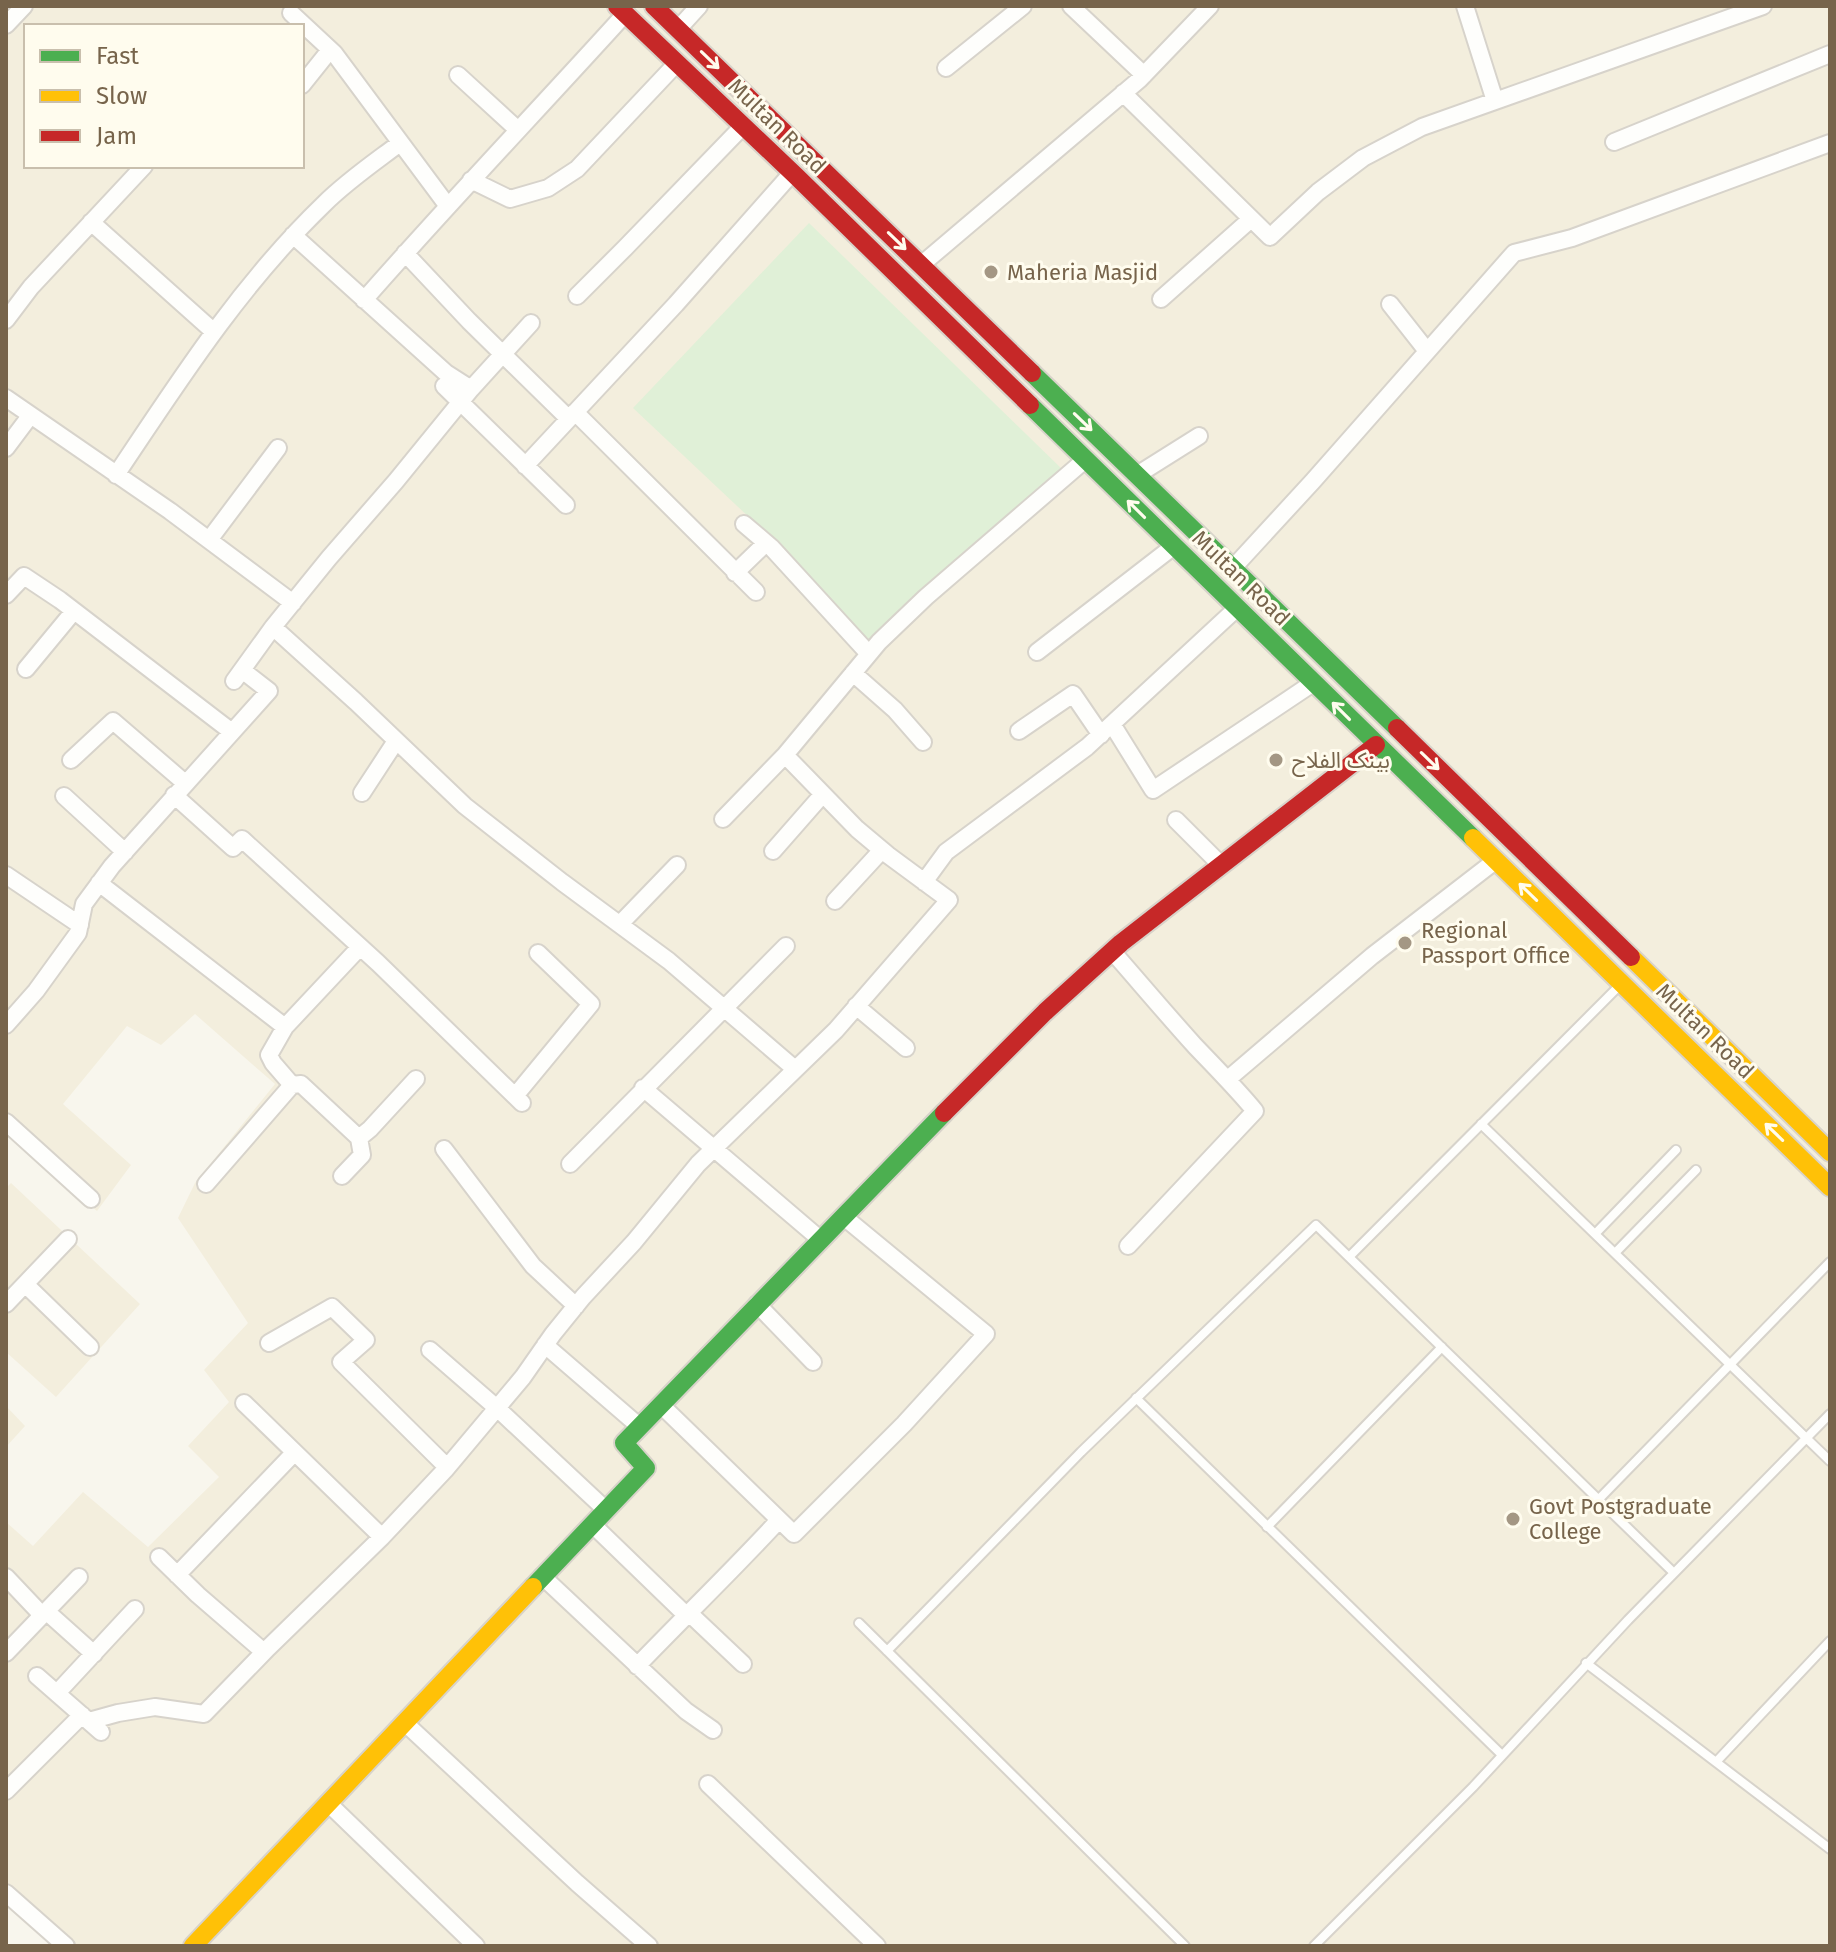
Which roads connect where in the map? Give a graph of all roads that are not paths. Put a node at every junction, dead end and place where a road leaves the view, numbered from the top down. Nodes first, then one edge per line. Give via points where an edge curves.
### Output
1 (24, 6) edge
2 (654, 6) edge
3 (699, 6) edge
4 (1023, 6) edge
5 (1071, 6) edge
6 (1210, 6) edge
7 (1465, 6) edge
8 (1763, 6) edge
9 (294, 9) edge
10 (621, 10) edge
11 (1004, 12) edge
12 (281, 24) edge
13 (6, 25) edge
14 (678, 29) junction
15 (330, 50) junction
16 (1830, 54) edge
17 (677, 63) junction
18 (946, 68) dead end
19 (458, 75) dead end
20 (1144, 75) junction
21 (304, 82) edge
22 (1123, 93) junction
23 (1495, 101) junction
24 (743, 126) junction
25 (518, 130) junction
26 (1614, 142) dead end
27 (400, 143) junction
28 (1830, 143) edge
29 (142, 168) edge
30 (792, 173) junction
31 (471, 180) junction
32 (447, 205) junction
33 (1251, 219) junction
34 (91, 222) junction
35 (293, 235) junction
36 (405, 253) junction
37 (921, 265) junction
38 (577, 296) dead end
39 (1161, 299) dead end
40 (364, 300) junction
41 (1390, 304) dead end
42 (6, 320) edge
43 (531, 323) dead end
44 (213, 331) junction
45 (1427, 351) junction
46 (502, 354) junction
47 (444, 386) dead end
48 (466, 396) junction
49 (6, 398) edge
50 (30, 416) junction
51 (572, 416) junction
52 (1199, 436) dead end
53 (6, 448) edge
54 (278, 448) dead end
55 (1086, 459) junction
56 (525, 466) junction
57 (116, 475) junction
58 (1137, 475) junction
59 (566, 505) dead end
60 (744, 524) dead end
61 (209, 540) junction
62 (766, 543) junction
63 (1174, 546) junction
64 (1233, 568) junction
65 (735, 573) junction
66 (756, 592) dead end
67 (6, 595) edge
68 (293, 603) junction
69 (1237, 608) junction
70 (74, 611) junction
71 (273, 627) junction
72 (1037, 652) dead end
73 (869, 654) junction
74 (26, 669) dead end
75 (853, 673) junction
76 (1313, 683) junction
77 (1106, 730) junction
78 (1019, 731) dead end
79 (232, 732) junction
80 (396, 741) junction
81 (923, 742) dead end
82 (1376, 745) junction
83 (785, 755) junction
84 (71, 760) dead end
85 (180, 789) junction
86 (362, 793) dead end
87 (823, 794) junction
88 (64, 796) dead end
89 (723, 819) dead end
90 (1176, 820) dead end
91 (882, 850) junction
92 (773, 851) dead end
93 (125, 852) junction
94 (1495, 861) junction
95 (1220, 864) junction
96 (677, 865) dead end
97 (6, 875) edge
98 (924, 882) junction
99 (99, 883) junction
100 (835, 901) dead end
101 (620, 924) junction
102 (80, 925) junction
103 (786, 946) dead end
104 (360, 947) junction
105 (1112, 951) junction
106 (538, 953) dead end
107 (1621, 983) junction
108 (856, 1006) junction
109 (724, 1008) junction
110 (6, 1025) edge
111 (285, 1027) junction
112 (906, 1048) dead end
113 (795, 1069) junction
114 (416, 1079) dead end
115 (1228, 1079) junction
116 (292, 1085) junction
117 (643, 1088) junction
118 (6, 1122) edge
119 (1481, 1124) junction
120 (359, 1138) junction
121 (444, 1149) dead end
122 (713, 1149) junction
123 (1676, 1150) dead end
124 (1830, 1152) edge
125 (570, 1164) dead end
126 (1696, 1170) dead end
127 (342, 1176) dead end
128 (206, 1184) dead end
129 (1830, 1187) edge
130 (91, 1199) dead end
131 (844, 1217) junction
132 (1595, 1234) junction
133 (68, 1239) dead end
134 (821, 1240) junction
135 (1128, 1246) dead end
136 (1615, 1253) junction
137 (1349, 1257) junction
138 (1830, 1262) edge
139 (25, 1284) junction
140 (6, 1304) edge
141 (757, 1304) junction
142 (576, 1306) junction
143 (269, 1343) dead end
144 (545, 1345) junction
145 (90, 1347) dead end
146 (1442, 1347) junction
147 (430, 1350) dead end
148 (813, 1362) dead end
149 (1730, 1365) junction
150 (1136, 1398) junction
151 (244, 1403) dead end
152 (661, 1405) junction
153 (498, 1409) junction
154 (1830, 1414) edge
155 (640, 1427) junction
156 (1806, 1438) junction
157 (294, 1453) junction
158 (1830, 1461) edge
159 (447, 1467) junction
160 (1599, 1499) junction
161 (606, 1510) junction
162 (779, 1520) junction
163 (592, 1524) junction
164 (1267, 1527) junction
165 (382, 1537) junction
166 (159, 1557) dead end
167 (1674, 1573) junction
168 (177, 1575) junction
169 (542, 1576) junction
170 (6, 1577) edge
171 (79, 1577) dead end
172 (135, 1609) dead end
173 (44, 1613) junction
174 (687, 1614) junction
175 (859, 1623) dead end
176 (1830, 1641) edge
177 (887, 1651) junction
178 (264, 1652) junction
179 (6, 1653) edge
180 (94, 1654) junction
181 (1586, 1663) junction
182 (743, 1664) dead end
183 (637, 1666) junction
184 (37, 1676) dead end
185 (57, 1693) junction
186 (91, 1723) junction
187 (405, 1723) junction
188 (713, 1730) dead end
189 (1502, 1755) junction
190 (1716, 1762) junction
191 (708, 1784) dead end
192 (6, 1791) edge
193 (328, 1803) junction
194 (1830, 1849) edge
195 (6, 1893) edge
196 (66, 1946) edge
197 (193, 1946) edge
198 (476, 1946) edge
199 (649, 1946) edge
200 (877, 1946) edge
201 (1185, 1946) edge
202 (1314, 1946) edge

1 - 13 street
2 - 14 main road, Multan Road
3 - 14 street
4 - 11 street
5 - 20 street
6 - 20 street
7 - 23 street
8 - 23 street
9 - 12 street
9 - 15 street
10 - 17 main road, Multan Road
10 - 25 street
11 - 18 street
14 -> 37 main road, Multan Road
15 - 21 street
15 - 27 street
16 - 26 street
17 - 24 main road, Multan Road
17 - 31 street via 577,169 548,188 510,199
19 - 25 street
20 - 22 street
22 - 33 street
22 - 37 street
23 - 33 street via 1422,127 1363,158 1270,237
24 - 30 main road, Multan Road
24 - 38 street
25 - 31 street
27 - 32 street
27 - 35 street
28 - 45 street via 1572,238 1514,253
29 - 34 street
30 - 51 street
30 - 55 main road, Multan Road
31 - 32 street
32 - 36 street
33 - 39 street
34 - 42 street
34 - 44 street
35 - 40 street
35 - 44 street
36 - 40 street
36 - 46 street
37 -> 58 main road, Multan Road
40 - 48 street
41 - 45 street
43 - 46 street
44 - 57 street
45 - 64 street
46 - 48 street
46 - 51 street
47 - 48 street
48 - 56 street
48 - 68 street
49 - 50 street
50 - 53 street
50 - 57 street
51 - 56 street
51 - 65 street
52 - 58 street
54 - 61 street
63 -> 55 main road, Multan Road
55 - 73 street via 926,597
56 - 59 street
57 - 61 street
58 - 64 main road, Multan Road
60 - 62 street
61 - 68 street
62 - 65 street
62 - 73 street
63 - 69 main road, Multan Road
63 - 72 street
64 -> 124 main road, Multan Road
65 - 66 street
67 - 70 street via 24,576
68 - 71 street
69 - 76 main road, Multan Road
69 - 77 street
70 - 74 street
70 - 79 street
71 - 79 street via 238,676 269,691
71 - 80 street
73 - 75 street
75 - 81 street
75 - 83 street
76 - 77 street via 1153,790
82 -> 76 main road, Multan Road
77 - 78 street via 1073,694
77 - 98 street via 946,852
79 - 85 street
80 - 86 street
80 - 101 street via 465,806
82 - 94 main road, Multan Road
82 - 95 main road
83 - 87 street
83 - 89 street
84 - 85 street via 113,721
85 - 93 street
85 - 104 street via 233,848 242,839
87 - 91 street
87 - 92 street
88 - 93 street
90 - 95 street
91 - 98 street
91 - 100 street
93 - 99 street
107 -> 94 main road, Multan Road
94 - 115 street via 1372,956
95 - 105 main road
96 - 101 street
97 - 102 street
98 - 108 street via 949,900
99 - 102 street via 84,904
99 - 111 street
101 - 109 street
102 - 110 street
103 - 109 street
104 - 106 street via 518,1100 591,1004
104 - 111 street
105 - 115 street
105 - 131 main road
107 - 119 lane
129 -> 107 main road, Multan Road
108 - 112 street
108 - 113 street
109 - 113 street
109 - 117 street
111 - 116 street via 269,1055
113 - 122 street
114 - 120 street
115 - 135 street via 1255,1111
116 - 120 street via 301,1084
116 - 128 street
117 - 122 street
117 - 125 street
118 - 130 street
119 - 132 lane
119 - 137 lane
120 - 127 street via 362,1155
121 - 142 street via 533,1266
122 - 134 street
122 - 142 street
123 - 132 lane
126 - 136 lane
131 - 134 main road
131 - 162 street via 986,1334 794,1534
132 - 136 lane
133 - 139 street
134 - 141 main road
136 - 149 lane
137 - 146 lane
137 - 150 lane via 1316,1225
138 - 149 lane
139 - 140 street
139 - 145 street
141 - 148 street
141 - 152 main road
142 - 144 street
143 - 159 street via 332,1307 366,1340 341,1362
144 - 153 street
144 - 155 street
146 - 160 lane
146 - 164 lane
147 - 153 street
149 - 156 lane
149 - 160 lane
150 - 164 lane
150 - 177 lane
151 - 157 street
152 - 155 main road
152 - 162 street
153 - 159 street
153 - 161 street
154 - 156 lane
155 - 161 main road via 624,1443 646,1468
156 - 158 lane
156 - 167 lane
157 - 165 street
157 - 168 street
159 - 165 street
160 - 167 lane
161 - 163 main road
162 - 174 street
163 - 169 main road
163 - 174 street
164 - 189 lane
165 - 178 street
166 - 168 street
167 - 181 lane
168 - 178 street
169 - 183 street
169 - 187 main road
170 - 173 street
171 - 173 street
172 - 180 street
173 - 179 street
173 - 180 street
174 - 182 street
174 - 183 street
175 - 177 lane
176 - 190 lane
177 - 201 lane
178 - 186 street via 204,1714 155,1707
180 - 185 street
181 - 189 lane
181 - 190 lane
183 - 188 street
184 - 185 street
185 - 186 street
186 - 192 street
187 - 193 main road
187 - 199 street
189 - 202 lane
190 - 194 lane
191 - 200 street
193 - 197 main road
193 - 198 street
195 - 196 street

